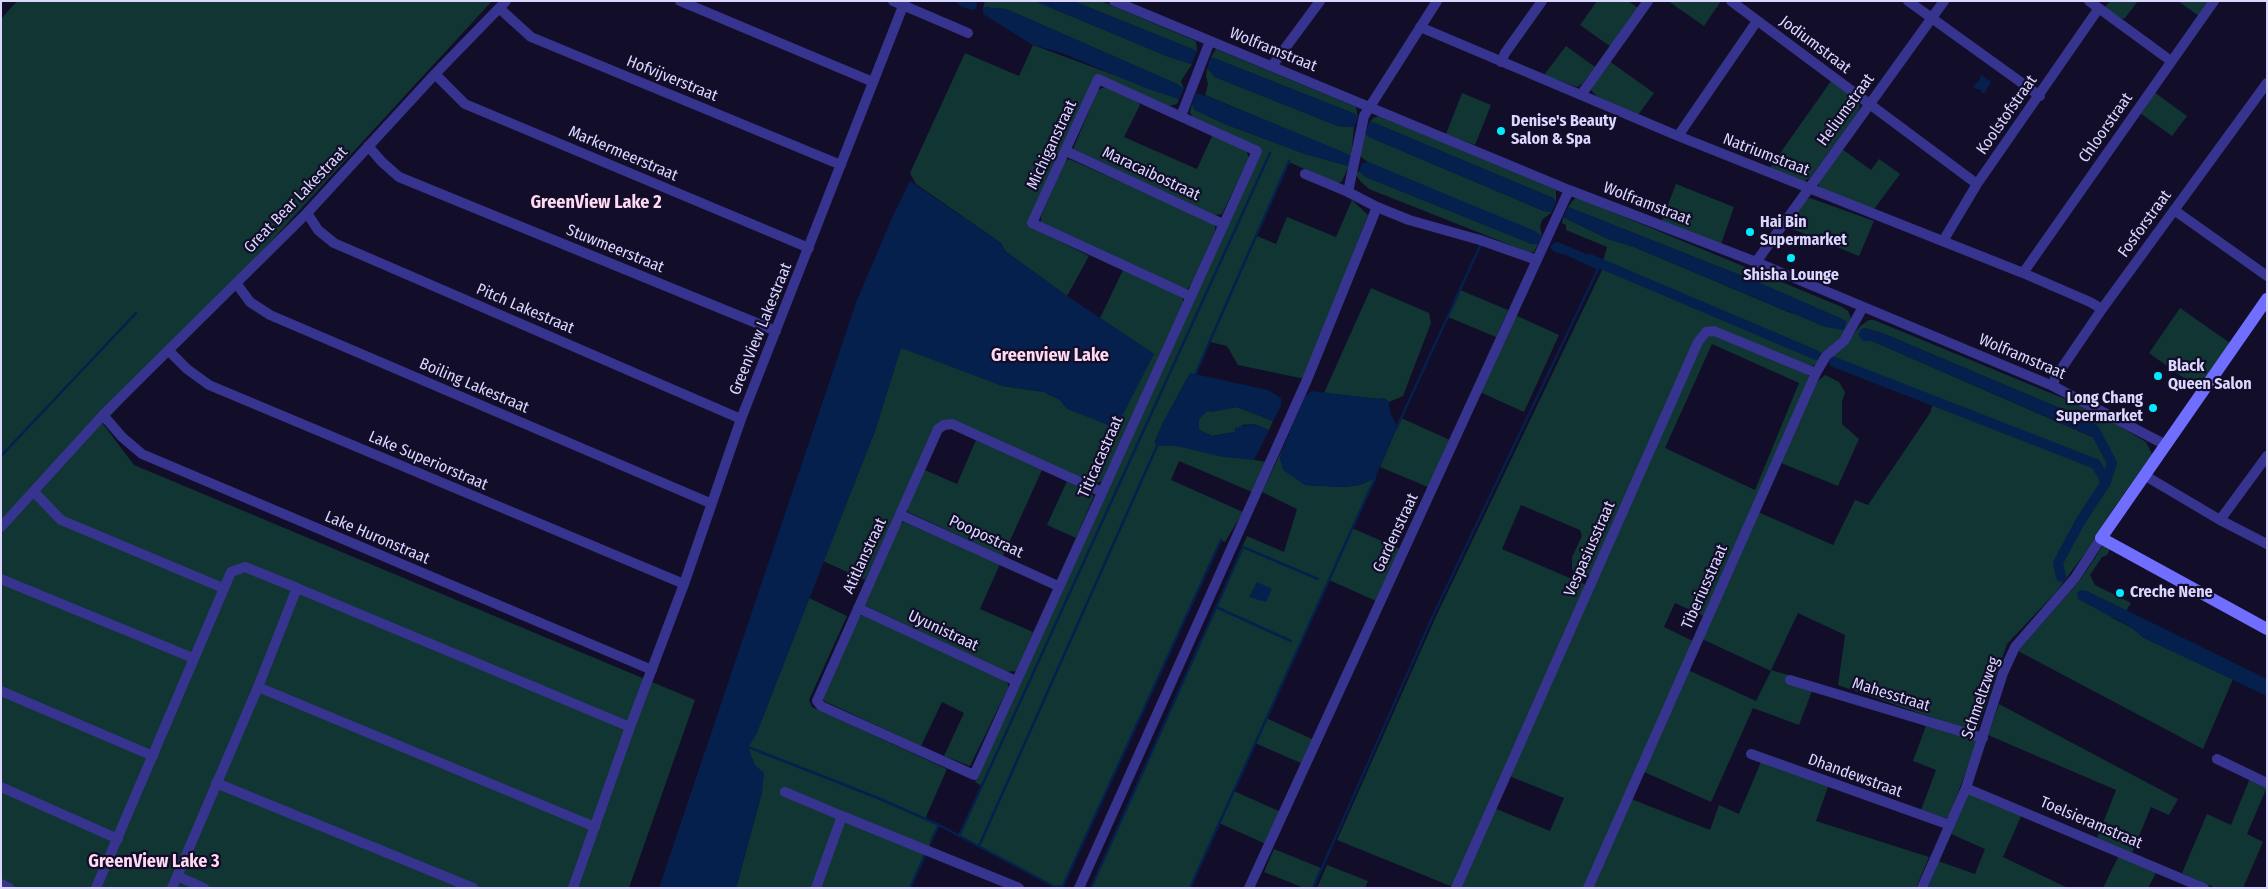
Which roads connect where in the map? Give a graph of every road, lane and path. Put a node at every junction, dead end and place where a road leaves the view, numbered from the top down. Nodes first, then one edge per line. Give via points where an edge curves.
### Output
1 (680, 1) edge
2 (893, 1) edge
3 (1114, 1) edge
4 (1320, 1) edge
5 (1437, 1) edge
6 (1542, 1) edge
7 (1648, 1) edge
8 (1731, 1) edge
9 (1908, 1) edge
10 (1944, 1) edge
11 (2089, 1) edge
12 (2214, 1) edge
13 (904, 3) edge
14 (502, 5) edge
15 (2099, 8) junction
16 (1932, 19) junction
17 (1757, 20) junction
18 (1420, 26) junction
19 (968, 33) dead end
20 (1210, 41) junction
21 (2171, 61) junction
22 (1501, 62) junction
23 (1272, 66) junction
24 (434, 74) junction
25 (873, 82) junction
26 (2267, 83) edge
27 (1582, 95) junction
28 (2040, 96) junction
29 (1869, 104) junction
30 (1369, 106) junction
31 (1183, 112) junction
32 (1678, 136) junction
33 (368, 146) junction
34 (1066, 151) junction
35 (1257, 151) joint
36 (841, 164) junction
37 (1305, 174) dead end
38 (1977, 184) junction
39 (1808, 188) junction
40 (1569, 190) junction
41 (1348, 192) junction
42 (1377, 208) junction
43 (2174, 210) junction
44 (307, 213) junction
45 (1223, 224) junction
46 (1943, 241) junction
47 (808, 248) junction
48 (1539, 256) junction
49 (1756, 262) junction
50 (2023, 273) junction
51 (2267, 276) edge
52 (236, 283) junction
53 (1190, 296) junction
54 (2267, 299) edge
55 (1863, 307) junction
56 (2102, 309) junction
57 (776, 332) junction
58 (170, 351) junction
59 (1816, 373) junction
60 (2053, 386) junction
61 (103, 415) junction
62 (741, 419) junction
63 (2164, 444) junction
64 (2267, 457) edge
65 (2144, 475) junction
66 (34, 492) junction
67 (1102, 492) junction
68 (710, 504) junction
69 (901, 515) junction
70 (2220, 520) junction
71 (1, 527) edge
72 (2101, 538) junction
73 (2267, 544) edge
74 (1, 579) edge
75 (684, 584) junction
76 (1058, 586) junction
77 (223, 588) junction
78 (296, 588) junction
79 (858, 608) junction
80 (2267, 629) edge
81 (193, 658) junction
82 (652, 670) junction
83 (1790, 680) dead end
84 (1016, 681) junction
85 (258, 687) junction
86 (1, 691) edge
87 (630, 727) junction
88 (1983, 738) junction
89 (1751, 754) dead end
90 (153, 756) junction
91 (2217, 759) dead end
92 (974, 775) joint
93 (216, 783) junction
94 (2267, 783) edge
95 (1, 787) edge
96 (1966, 788) junction
97 (785, 792) dead end
98 (842, 816) junction
99 (1950, 825) junction
100 (595, 827) junction
101 (118, 839) junction
102 (177, 876) junction
103 (1, 884) edge
104 (9, 888) edge
105 (96, 888) edge
106 (172, 888) edge
107 (204, 888) edge
108 (473, 888) edge
109 (573, 888) edge
110 (816, 888) edge
111 (1019, 888) edge
112 (1079, 888) edge
113 (1249, 888) edge
114 (1456, 888) edge
115 (1588, 888) edge
116 (1922, 888) edge
117 (2204, 888) edge

1 - 25 street
2 - 13 street
3 - 20 street, Wolframstraat
4 - 23 street
5 - 18 street
6 - 22 street
7 - 27 street
8 - 17 street, Jodiumstraat
9 - 16 street
10 - 16 street, Heliumstraat
11 - 15 street
12 - 21 street, Chloorstraat
13 - 19 street
13 - 25 street, GreenView Lakestraat
14 - 24 street, Great Bear Lakestraat
14 - 36 street, Hofvijverstraat via 531,37
15 - 21 street
15 - 28 street, Koolstofstraat
16 - 28 street
16 - 29 street, Heliumstraat
17 - 29 street, Jodiumstraat
17 - 32 street
18 - 22 street, Natriumstraat
18 - 30 street
20 - 23 street, Wolframstraat
20 - 31 street
21 - 50 street, Chloorstraat
22 - 27 street, Natriumstraat
23 - 30 street, Wolframstraat
24 - 33 street, Great Bear Lakestraat
24 - 47 street, Markermeerstraat via 465,104
25 - 36 street, GreenView Lakestraat
26 - 43 street, Fosforstraat
27 - 32 street, Natriumstraat
28 - 38 street, Koolstofstraat
29 - 38 street, Jodiumstraat
29 - 39 street, Heliumstraat
30 - 40 street, Wolframstraat
30 - 41 street
31 - 34 street, Michiganstraat via 1098,79
31 - 35 street, Michiganstraat
32 - 39 street, Natriumstraat
33 - 44 street, Great Bear Lakestraat
33 - 57 street, Stuwmeerstraat via 399,176
34 - 45 street, Maracaibostraat
34 - 53 street, Michiganstraat via 1032,223
35 - 45 street, Titicacastraat
36 - 47 street, GreenView Lakestraat
37 - 41 street
38 - 46 street, Koolstofstraat
39 - 46 street, Natriumstraat
39 - 49 street, Heliumstraat
40 - 48 street, Gardenstraat
40 - 49 street, Wolframstraat
41 - 42 street
42 - 48 street
42 - 112 street via 1306,382
43 - 51 street
43 - 56 street, Fosforstraat
44 - 52 street, Great Bear Lakestraat
44 - 62 street, Pitch Lakestraat via 318,230 334,243
45 - 53 street, Titicacastraat
46 - 50 street, Natriumstraat
47 - 57 street, GreenView Lakestraat
48 - 113 street, Gardenstraat
49 - 55 street, Wolframstraat
50 - 56 street, Natriumstraat
52 - 58 street, Great Bear Lakestraat
52 - 68 street, Boiling Lakestraat via 250,302 270,315
53 - 67 street, Titicacastraat
54 - 63 street
55 - 59 street, Tiberiusstraat via 1844,342 1826,356
55 - 60 street, Wolframstraat
56 - 60 street, Fosforstraat via 2055,378
57 - 62 street, GreenView Lakestraat
58 - 61 street, Great Bear Lakestraat
58 - 75 street, Lake Superiorstraat via 209,385
59 - 114 street, Vespasiusstraat via 1714,331 1706,332 1698,342
59 - 115 street, Tiberiusstraat
60 - 63 street, Wolframstraat
61 - 66 street, Great Bear Lakestraat
61 - 82 street, Lake Huronstraat via 142,454
62 - 68 street, GreenView Lakestraat
63 - 65 street
64 - 70 street
65 - 70 street
65 - 72 street
66 - 71 street, Great Bear Lakestraat
66 - 77 street via 61,520
67 - 69 street, Atitlanstraat via 952,424 944,424 938,429
67 - 76 street, Titicacastraat
68 - 75 street, GreenView Lakestraat
69 - 76 street, Poopostraat
69 - 79 street, Atitlanstraat
70 - 73 street
72 - 80 street
72 - 88 street, Schmeltzweg via 2075,578 2015,647 2003,673
74 - 81 street
75 - 82 street, GreenView Lakestraat
76 - 84 street, Titicacastraat
77 - 78 street via 231,572 245,567
77 - 81 street
78 - 85 street
78 - 87 street
79 - 84 street, Uyunistraat
79 - 92 street, Atitlanstraat via 817,701 821,706
81 - 90 street
82 - 87 street, GreenView Lakestraat
83 - 88 street, Mahesstraat
84 - 92 street, Titicacastraat
85 - 93 street
85 - 100 street
86 - 90 street
87 - 100 street, GreenView Lakestraat
88 - 96 street, Schmeltzweg
89 - 99 street, Dhandewstraat
90 - 101 street
91 - 94 street
93 - 102 street
93 - 108 street
95 - 101 street
96 - 99 street, Schmeltzweg
96 - 117 street, Toelsieramstraat
97 - 98 street
98 - 110 street
98 - 111 street
99 - 116 street, Schmeltzweg
100 - 109 street, GreenView Lakestraat
101 - 105 street
102 - 106 street
102 - 107 street
103 - 104 street

